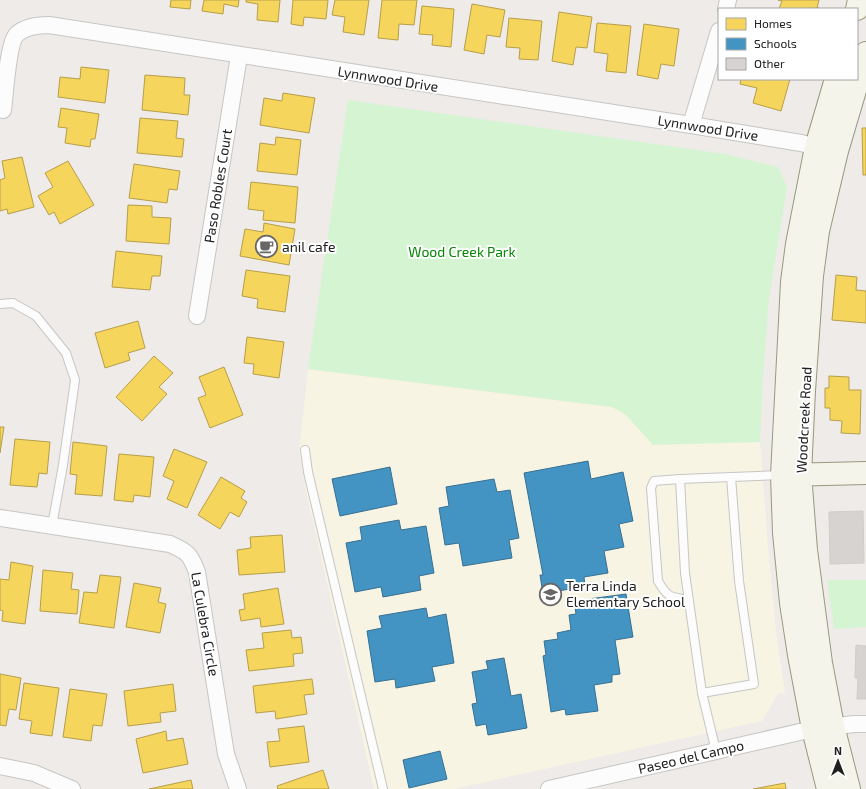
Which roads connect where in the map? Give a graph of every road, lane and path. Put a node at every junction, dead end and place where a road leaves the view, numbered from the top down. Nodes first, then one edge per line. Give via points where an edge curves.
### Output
1 (718, 34) edge
2 (866, 53) edge
3 (240, 56) junction
4 (836, 80) edge
5 (3, 110) dead end
6 (691, 125) junction
7 (816, 147) junction
8 (837, 151) junction
9 (0, 304) edge
10 (197, 316) dead end
11 (305, 450) dead end
12 (866, 473) edge
13 (791, 475) junction
14 (731, 476) junction
15 (680, 478) junction
16 (0, 518) edge
17 (52, 526) junction
18 (689, 600) junction
19 (702, 693) junction
20 (866, 724) edge
21 (823, 728) junction
22 (716, 751) junction
23 (0, 766) edge
24 (72, 789) edge
25 (238, 789) edge
26 (383, 789) edge
27 (550, 789) edge
28 (828, 789) edge
29 (849, 789) edge

1 - 6 street
2 - 8 main road, Woodcreek Road
3 - 5 street, Lynnwood Drive via 38,25 26,28 16,35 11,46
3 - 6 street, Lynnwood Drive
3 - 10 street, Paso Robles Court
4 - 7 main road, Woodcreek Road
6 - 7 street, Lynnwood Drive
7 - 8 street, Lynnwood Drive
7 - 13 main road, Woodcreek Road via 792,282
8 - 13 main road, Woodcreek Road via 818,231 812,276 804,391
9 - 17 lane via 13,303 36,316 66,353 75,380
11 - 26 lane via 308,472
12 - 13 main road
13 - 14 lane
13 - 21 main road, Woodcreek Road via 784,533 791,603 799,655
14 - 15 lane
14 - 19 lane via 739,581 754,684
15 - 18 lane via 685,573
15 - 18 lane via 654,481 651,488 658,581 672,598
16 - 17 street, La Culebra Circle
17 - 25 street, La Culebra Circle via 170,544 185,551 192,558 197,572 226,754
18 - 19 lane
19 - 22 lane
20 - 21 street, Paseo del Campo
21 - 22 street, Paseo del Campo
21 - 28 main road, Woodcreek Road
21 - 29 main road, Woodcreek Road
22 - 27 street, Paseo del Campo
23 - 24 street via 34,773

